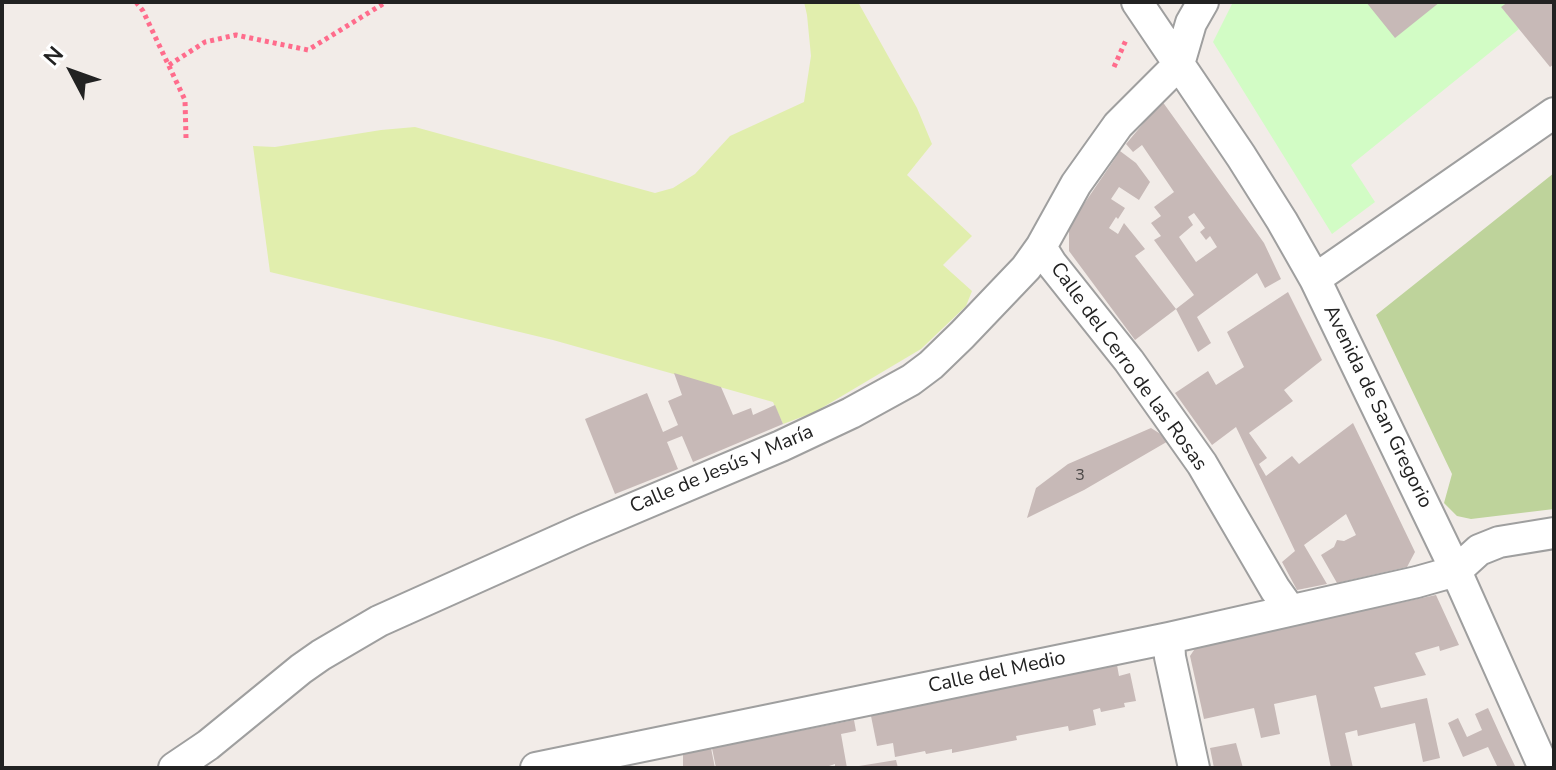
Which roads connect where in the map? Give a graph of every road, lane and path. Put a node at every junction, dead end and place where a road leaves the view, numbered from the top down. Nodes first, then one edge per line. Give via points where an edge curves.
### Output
1 (136, 2) edge
2 (386, 2) edge
3 (1137, 2) edge
4 (1203, 2) edge
5 (1179, 64) junction
6 (169, 65) junction
7 (1554, 113) edge
8 (186, 138) dead end
9 (1041, 247) junction
10 (1315, 279) junction
11 (1554, 533) edge
12 (1456, 571) junction
13 (1290, 610) junction
14 (1169, 638) junction
15 (670, 754) edge
16 (174, 768) edge
17 (536, 768) edge
18 (1194, 768) edge
19 (1544, 768) edge

1 - 6 path
2 - 6 path via 308,50 236,35 205,42
3 - 5 street, Avenida de San Gregorio
4 - 5 street
5 - 9 street, Calle de Jesús y María via 1118,125 1076,184
5 - 10 street, Avenida de San Gregorio
6 - 8 path via 185,100
7 - 10 street
9 - 13 street, Calle del Cerro de las Rosas via 1202,464
9 - 16 street, Calle de Jesús y María via 1002,296 911,380 781,446 379,621 301,669
10 - 12 street, Avenida de San Gregorio
11 - 12 street via 1499,542 1479,550
12 - 13 street, Calle del Medio
12 - 19 street, Avenida de San Gregorio
13 - 14 street, Calle del Medio
14 - 15 street, Calle del Medio
14 - 18 street
15 - 17 street, Calle del Medio

